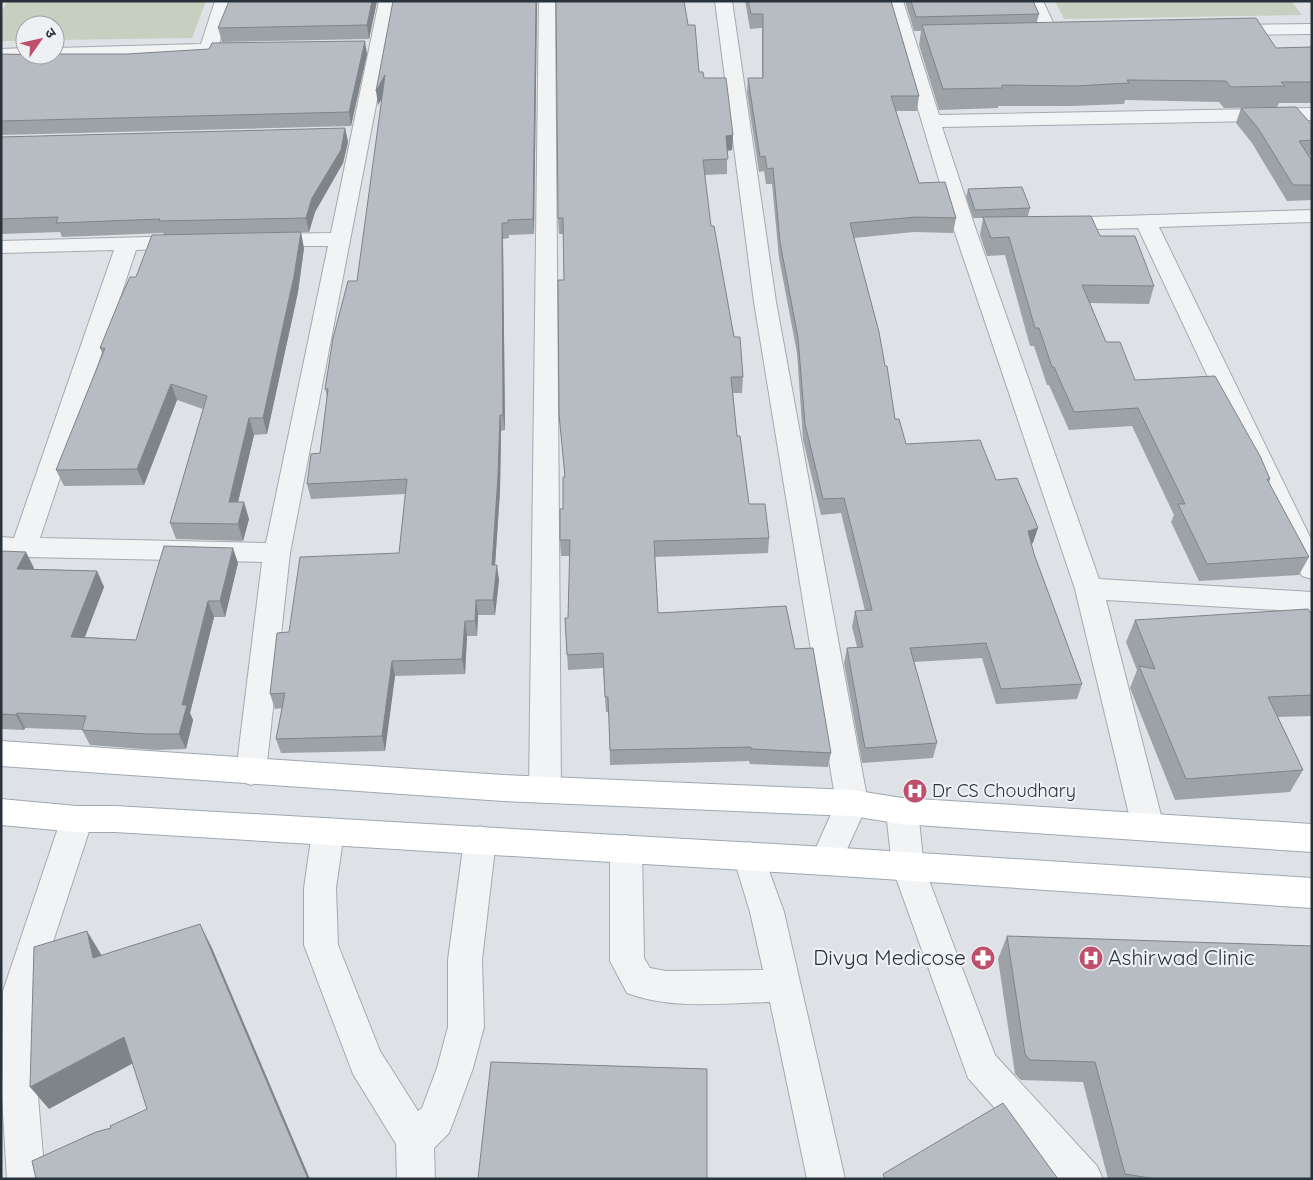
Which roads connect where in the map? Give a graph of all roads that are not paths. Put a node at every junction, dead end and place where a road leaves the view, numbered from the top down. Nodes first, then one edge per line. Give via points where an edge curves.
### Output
1 (224, 1) edge
2 (388, 1) edge
3 (547, 1) edge
4 (723, 1) edge
5 (894, 1) edge
6 (1034, 1) edge
7 (1312, 29) edge
8 (1205, 31) edge
9 (1049, 33) junction
10 (1069, 33) edge
11 (1030, 34) edge
12 (255, 49) edge
13 (208, 50) junction
14 (15, 53) edge
15 (65, 53) edge
16 (1, 54) edge
17 (1312, 114) edge
18 (932, 121) junction
19 (1312, 216) edge
20 (1145, 220) junction
21 (1040, 224) edge
22 (340, 239) junction
23 (244, 241) edge
24 (205, 242) edge
25 (127, 244) junction
26 (1, 248) edge
27 (12, 548) edge
28 (277, 552) junction
29 (1312, 569) edge
30 (1089, 589) junction
31 (1312, 602) edge
32 (1, 752) edge
33 (251, 772) junction
34 (545, 790) junction
35 (852, 802) junction
36 (1, 812) edge
37 (902, 812) junction
38 (78, 819) junction
39 (1148, 827) junction
40 (328, 832) junction
41 (1312, 838) edge
42 (480, 840) junction
43 (626, 849) junction
44 (749, 856) junction
45 (826, 861) junction
46 (908, 867) junction
47 (1312, 893) edge
48 (783, 986) junction
49 (11, 991) edge
50 (415, 1140) junction
51 (17, 1174) edge
52 (416, 1179) edge
53 (826, 1179) edge
54 (1084, 1179) edge

1 - 13 street
2 - 22 street via 369,46 352,134
3 - 34 street
4 - 35 street via 765,302
5 - 18 street via 916,38
6 - 9 street
7 - 8 street
9 - 10 street
9 - 11 street
12 - 13 street
13 - 15 street
14 - 16 street
17 - 18 street
18 - 30 street via 974,227
19 - 20 street
20 - 21 street
20 - 29 street
22 - 23 street
22 - 28 street
24 - 25 street
25 - 26 street
25 - 27 street
27 - 28 street
28 - 33 street
30 - 31 street
30 - 39 street
32 - 33 main road
33 - 34 main road
34 - 35 main road
35 - 37 main road
35 - 45 street
36 - 38 main road
37 - 39 main road
37 - 46 street
38 - 40 main road
38 - 49 street
39 - 41 main road
40 - 42 main road
40 - 50 street via 320,888 321,945 366,1062
42 - 43 main road
42 - 50 street via 465,960 466,1027 436,1120
43 - 44 main road
43 - 48 street via 628,961 639,982 666,987
44 - 45 main road
44 - 48 street via 767,912
45 - 46 main road
46 - 47 main road
46 - 54 street via 981,1066
48 - 53 street
49 - 51 street via 20,1097
50 - 52 street

